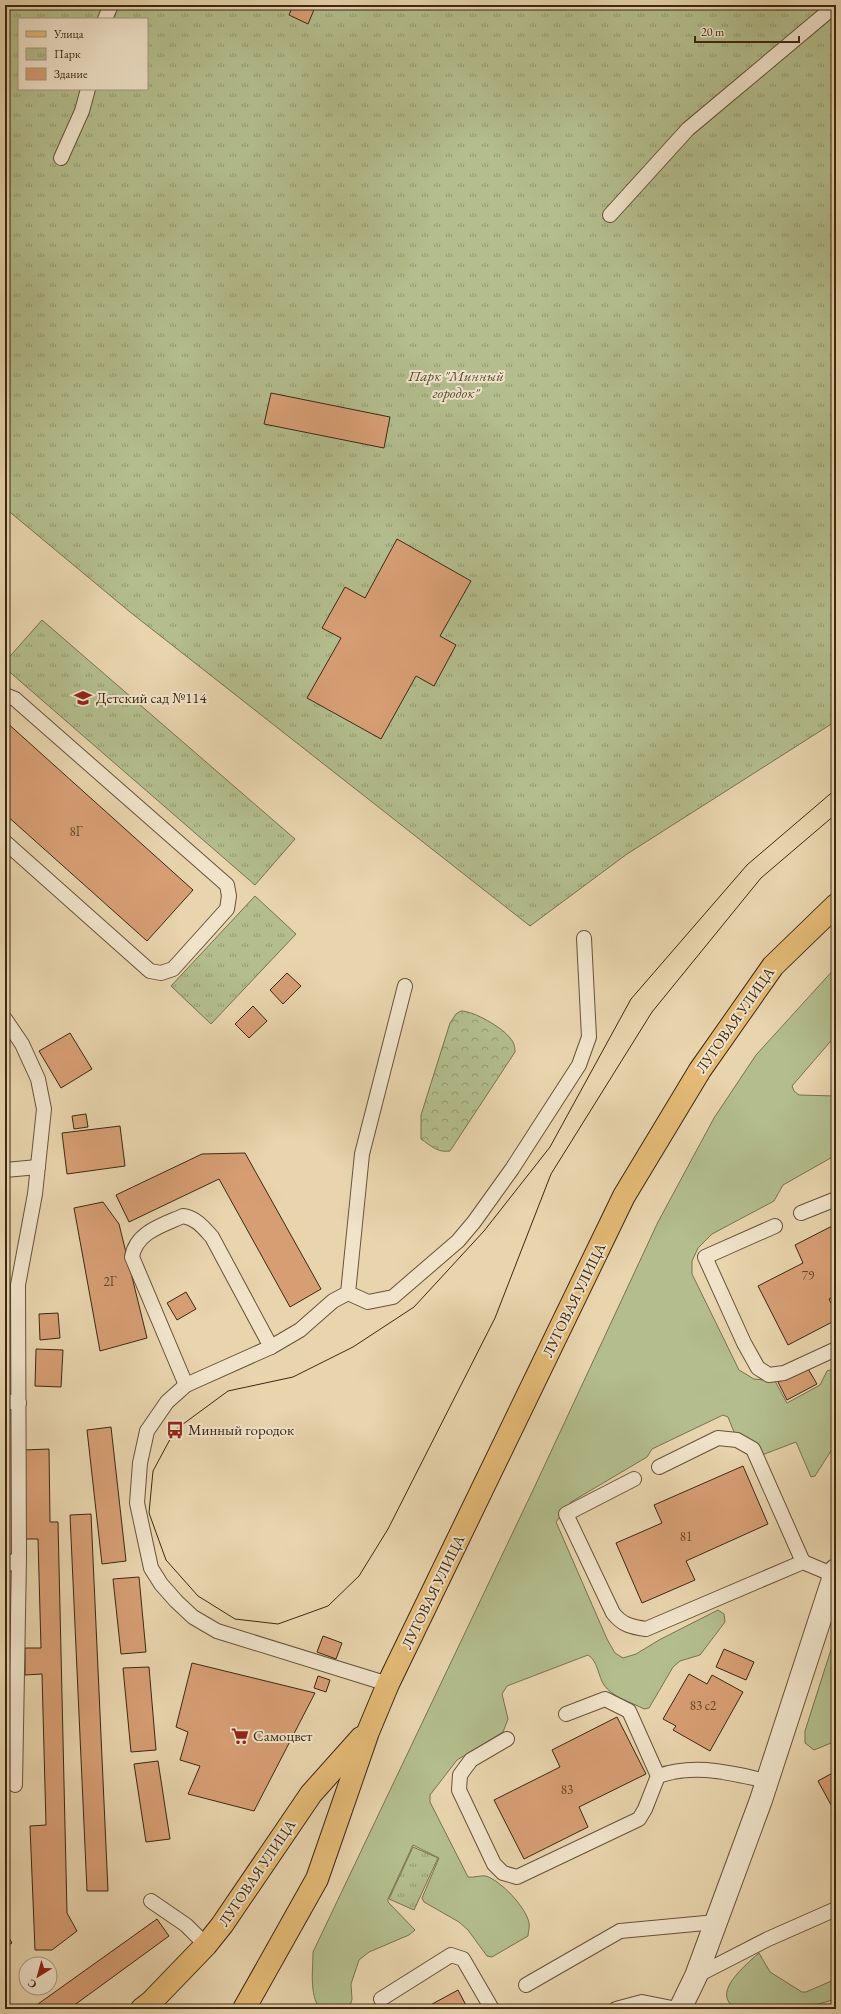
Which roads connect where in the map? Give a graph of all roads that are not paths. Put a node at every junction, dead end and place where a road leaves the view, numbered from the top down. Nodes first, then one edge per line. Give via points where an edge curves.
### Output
1 (110, 5) edge
2 (836, 5) edge
3 (106, 18) edge
4 (88, 90) edge
5 (61, 158) dead end
6 (610, 215) dead end
7 (5, 695) edge
8 (5, 842) edge
9 (836, 904) edge
10 (584, 938) dead end
11 (405, 986) dead end
12 (5, 1018) edge
13 (38, 1167) junction
14 (5, 1170) edge
15 (836, 1199) edge
16 (801, 1213) dead end
17 (775, 1226) dead end
18 (12, 1285) edge
19 (348, 1293) junction
20 (271, 1347) junction
21 (836, 1349) edge
22 (186, 1386) junction
23 (5, 1401) edge
24 (19, 1403) junction
25 (659, 1467) dead end
26 (634, 1479) dead end
27 (19, 1558) junction
28 (803, 1562) junction
29 (5, 1566) edge
30 (835, 1573) edge
31 (388, 1684) junction
32 (566, 1714) dead end
33 (368, 1732) junction
34 (507, 1739) dead end
35 (658, 1776) junction
36 (767, 1781) junction
37 (15, 1785) dead end
38 (151, 1901) dead end
39 (836, 1909) edge
40 (716, 1922) junction
41 (206, 1945) junction
42 (696, 1976) junction
43 (526, 1985) dead end
44 (381, 1999) dead end
45 (142, 2009) edge
46 (244, 2009) edge
47 (492, 2009) edge
48 (616, 2009) edge
49 (679, 2009) edge

1 - 3 lane
2 - 6 lane via 688,129
4 - 5 lane
7 - 8 lane via 15,699 227,885 227,908 173,969 160,973 150,971
9 - 31 main road, ЛУГОВАЯ УЛИЦА via 773,966 700,1070 624,1196
10 - 19 lane via 589,1037 584,1054 512,1169 458,1241 409,1285 393,1297 378,1301 368,1302
11 - 19 lane via 362,1154
12 - 13 lane via 22,1044 38,1079 44,1109
13 - 14 lane
13 - 18 lane
15 - 16 lane
17 - 21 lane via 705,1257 744,1343 758,1368 769,1375 784,1373
18 - 24 lane
19 - 20 lane via 333,1301 300,1330
20 - 22 lane
20 - 22 lane via 212,1237 200,1223 189,1216 183,1216 144,1235 135,1245 132,1257
22 - 31 lane via 167,1402 148,1431 140,1463 137,1503 151,1568 161,1584 193,1616 218,1631
23 - 24 lane
24 - 27 lane
25 - 28 lane via 718,1438 737,1440 753,1449
26 - 28 lane via 566,1514 613,1613 619,1621 631,1627 646,1629
27 - 29 lane
27 - 37 lane
28 - 30 lane
30 - 36 street
31 - 33 main road, ЛУГОВАЯ УЛИЦА
32 - 35 lane via 605,1699 630,1711
33 - 41 main road, ЛУГОВАЯ УЛИЦА via 310,1794
33 - 46 main road, ЛУГОВАЯ УЛИЦА via 316,1879
34 - 35 lane via 471,1760 460,1775 459,1790 494,1864 503,1874 517,1877 639,1819
35 - 36 lane via 675,1770 696,1769
36 - 40 street
38 - 41 lane via 186,1925
39 - 42 lane via 768,1939
40 - 42 street
40 - 43 lane via 620,1932
41 - 45 main road, ЛУГОВАЯ УЛИЦА
42 - 49 street
44 - 47 lane via 451,1955 463,1959
48 - 49 lane via 642,2002

